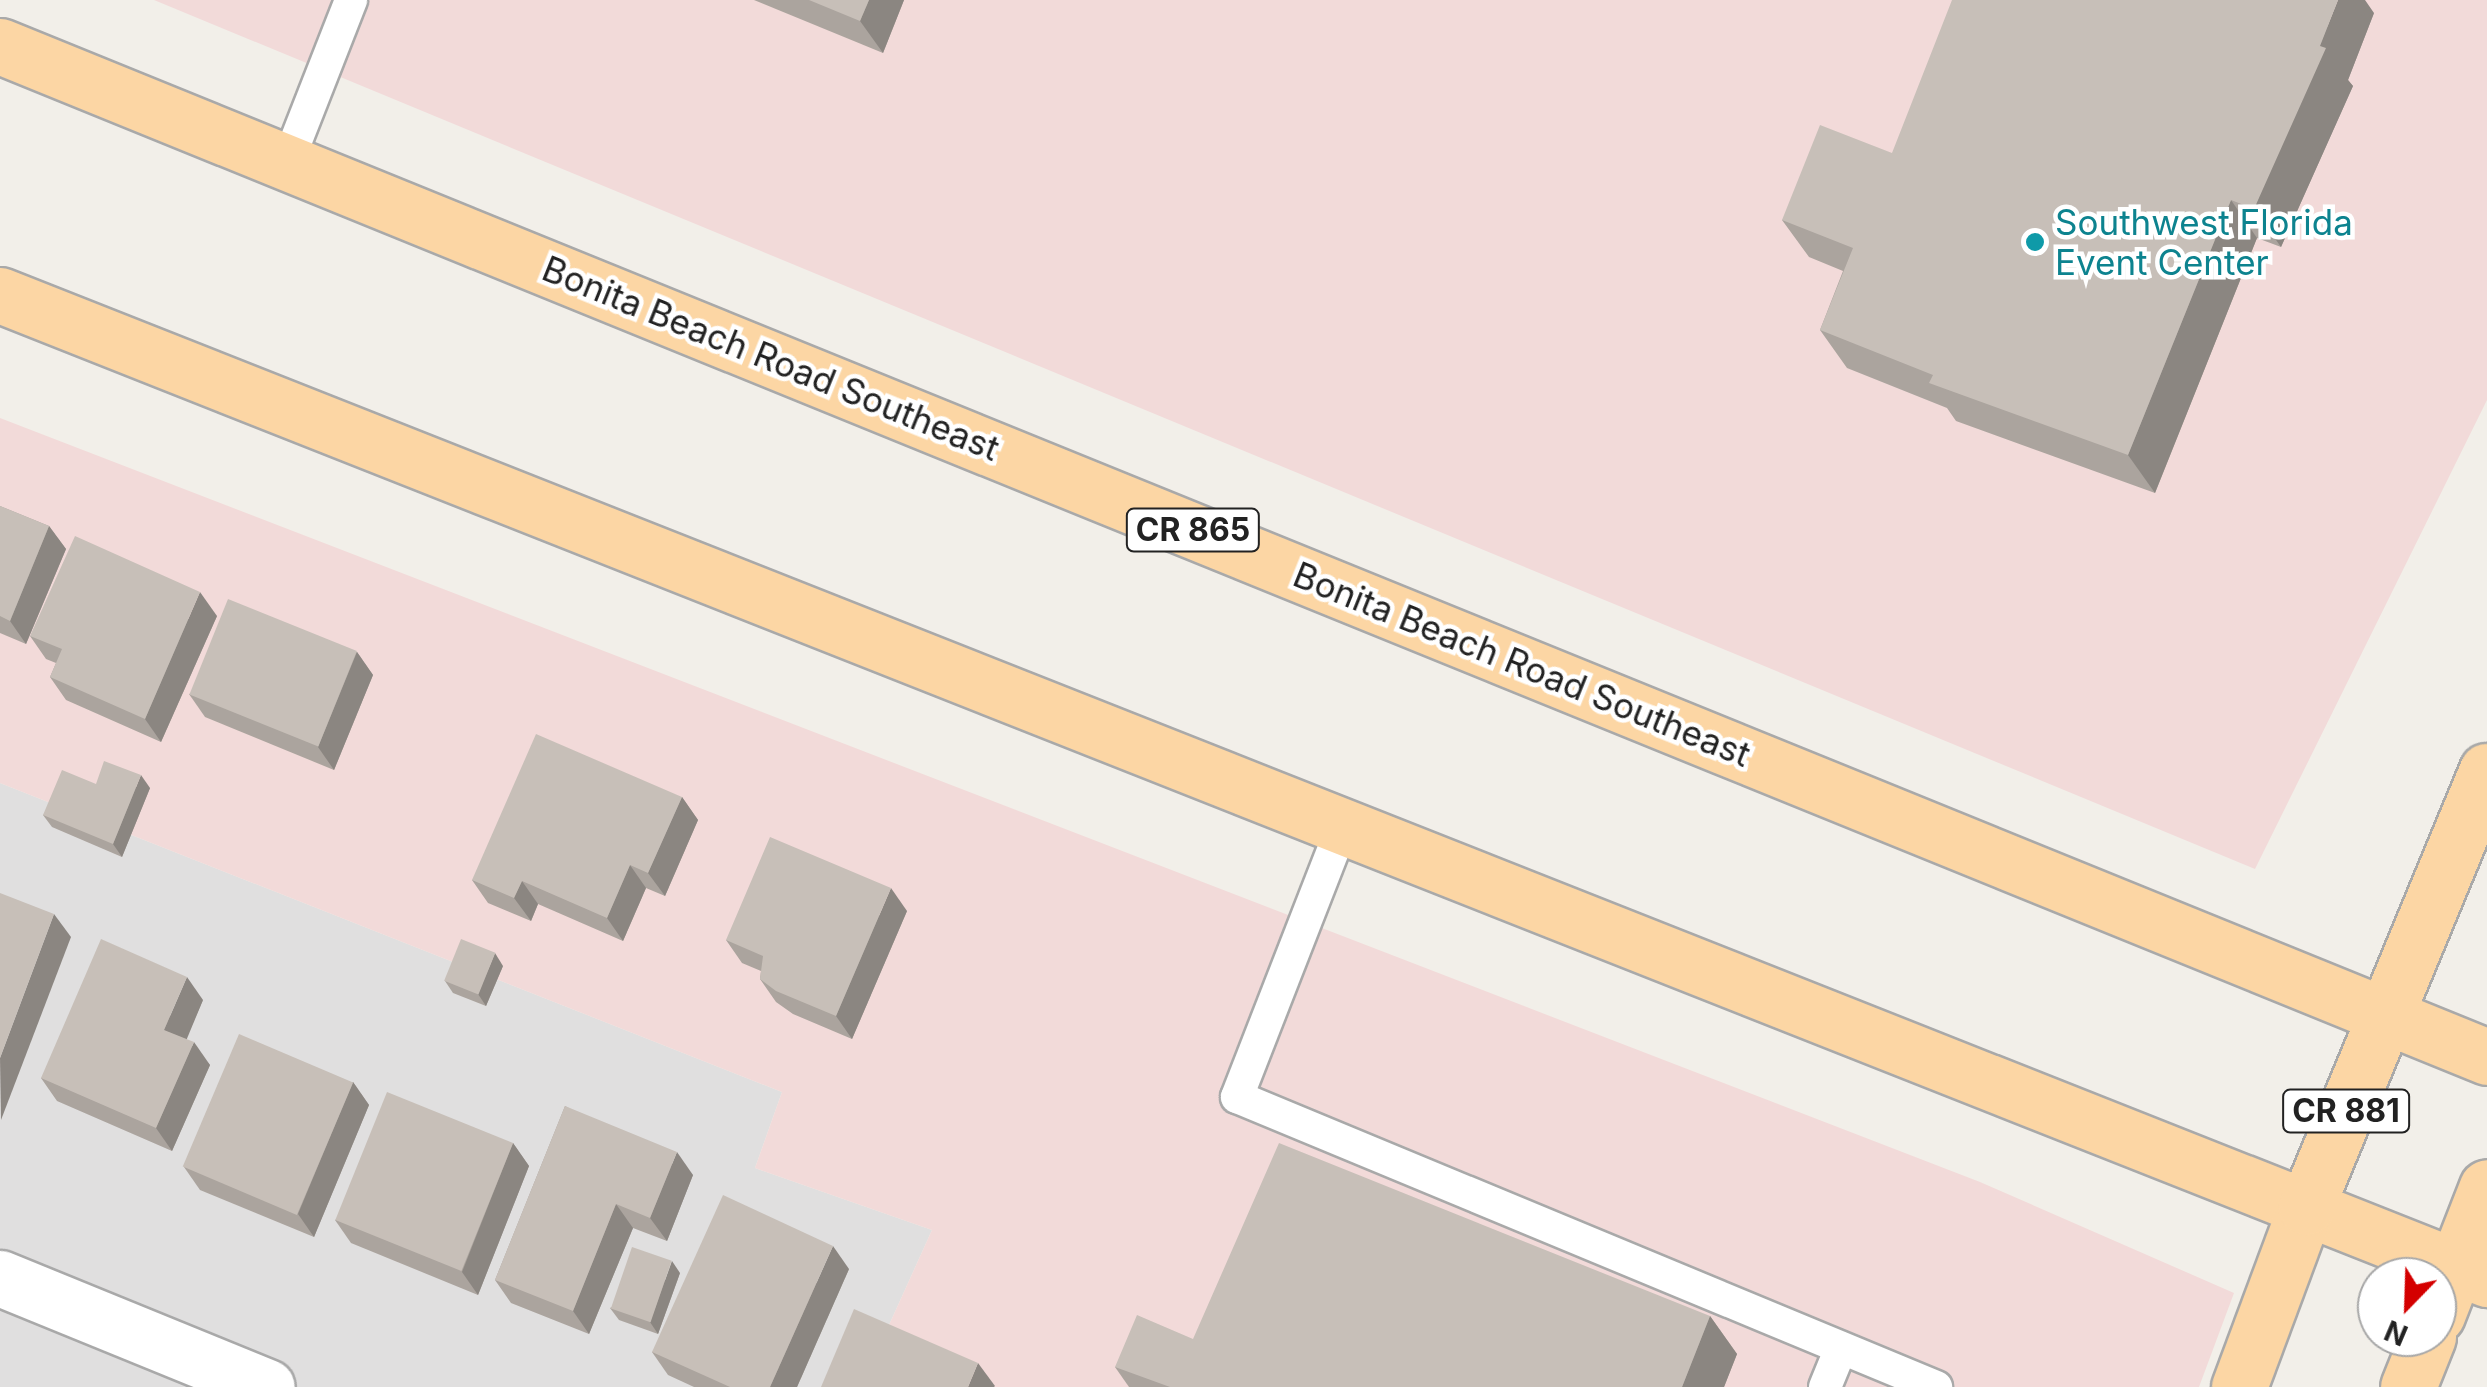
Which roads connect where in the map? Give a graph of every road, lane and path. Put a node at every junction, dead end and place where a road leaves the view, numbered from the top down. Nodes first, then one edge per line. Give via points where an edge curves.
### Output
1 (351, 0) edge
2 (0, 46) edge
3 (288, 161) junction
4 (0, 295) edge
5 (2487, 771) edge
6 (1343, 826) junction
7 (2385, 1016) junction
8 (2487, 1057) edge
9 (2487, 1187) edge
10 (2306, 1206) junction
11 (0, 1278) edge
12 (2460, 1287) edge
13 (1841, 1348) junction
14 (2420, 1357) edge
15 (267, 1387) edge
16 (1825, 1387) edge
17 (1936, 1387) edge
18 (2239, 1387) edge
19 (2408, 1387) edge

1 - 3 lane
2 - 3 main road, Bonita Beach Road Southeast / CR 865
3 - 7 main road, Bonita Beach Road Southeast / CR 865
4 - 6 main road
5 - 7 main road, CR 881
6 - 10 main road
6 - 13 lane via 1237,1096
7 - 8 main road, Bonita Beach Road Southeast / CR 865
7 - 10 main road, CR 881
9 - 12 main road
10 - 12 main road
10 - 18 main road
11 - 15 street
13 - 16 lane
13 - 17 lane
14 - 19 main road

